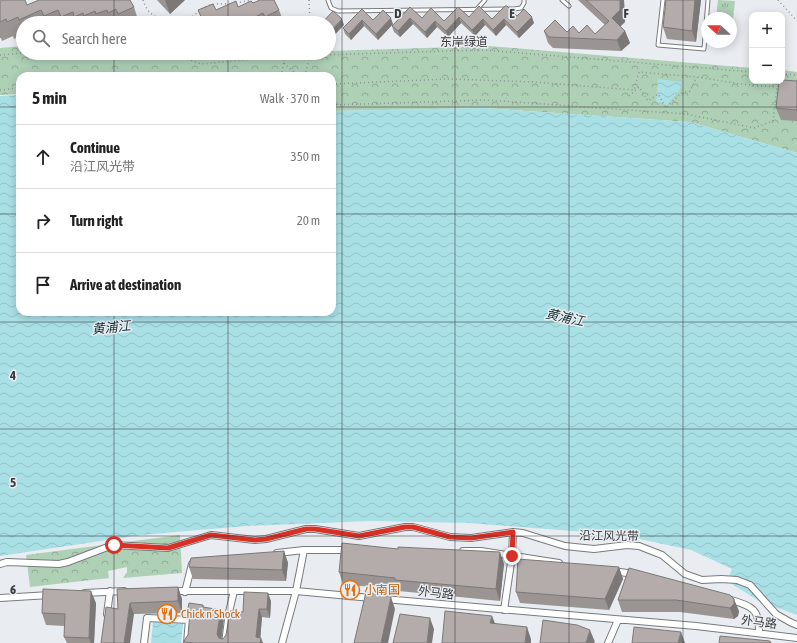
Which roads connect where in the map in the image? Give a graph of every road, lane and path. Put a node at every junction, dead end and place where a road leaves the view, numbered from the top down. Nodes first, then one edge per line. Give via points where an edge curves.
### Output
1 (143, 0) edge
2 (252, 0) edge
3 (309, 0) edge
4 (328, 0) edge
5 (485, 0) edge
6 (524, 0) edge
7 (562, 0) edge
8 (663, 0) edge
9 (708, 0) edge
10 (778, 0) edge
11 (569, 6) dead end
12 (477, 9) junction
13 (154, 16) edge
14 (192, 16) edge
15 (310, 16) edge
16 (797, 21) edge
17 (336, 53) edge
18 (16, 54) edge
19 (0, 55) edge
20 (191, 60) edge
21 (244, 60) edge
22 (285, 60) edge
23 (309, 60) edge
24 (284, 63) junction
25 (282, 72) edge
26 (294, 72) edge
27 (306, 72) edge
28 (749, 72) edge
29 (785, 74) edge
30 (797, 75) edge
31 (697, 77) junction
32 (336, 84) edge
33 (777, 87) junction
34 (16, 88) edge
35 (784, 88) edge
36 (0, 90) edge
37 (629, 96) dead end
38 (336, 105) edge
39 (513, 532) junction
40 (304, 550) junction
41 (358, 550) edge
42 (458, 551) edge
43 (272, 554) edge
44 (512, 556) junction
45 (201, 561) edge
46 (0, 564) edge
47 (566, 564) edge
48 (605, 570) edge
49 (644, 577) edge
50 (110, 591) junction
51 (132, 591) edge
52 (162, 591) edge
53 (234, 591) junction
54 (296, 591) junction
55 (184, 592) junction
56 (78, 593) edge
57 (55, 595) edge
58 (720, 597) edge
59 (0, 598) edge
60 (504, 610) junction
61 (618, 620) junction
62 (106, 621) edge
63 (797, 625) edge
64 (759, 633) junction
65 (796, 640) edge
66 (144, 643) edge
67 (187, 643) edge
68 (226, 643) edge
69 (282, 643) edge
70 (608, 643) edge

1 - 13 path
2 - 14 path via 210,5
3 - 15 path
4 - 12 lane via 331,8 338,11
5 - 12 lane
6 - 12 lane via 520,8
7 - 11 lane
8 - 9 lane via 658,45 704,49
10 - 16 path
17 - 28 path, 东岸绿道 via 484,50
18 - 19 path
20 - 21 path, 东岸绿道 via 201,64
22 - 24 path
23 - 27 path
24 - 25 path
24 - 26 path
29 - 30 path
31 - 32 path via 639,72 634,90 534,82 448,79
31 - 33 path
31 - 37 path via 690,91 681,92 666,108 658,94 648,101 639,87
33 - 35 path
33 - 38 path via 773,121 754,128 686,114 486,100
34 - 36 path
39 - 44 street
39 - 46 street, 沿江风光带 via 471,538 450,537 413,527 359,536 306,529 255,540 211,535 168,548 114,545 59,564
39 - 63 street, 沿江风光带 via 564,546 594,549 639,546 662,555 685,574 702,580 738,580 750,585 776,614
40 - 41 street
40 - 43 street
40 - 54 street
42 - 44 street via 481,551
44 - 47 street
44 - 60 street
45 - 55 street via 193,562
48 - 49 street
50 - 51 street
50 - 56 street
50 - 62 street
52 - 55 street, 外马路
53 - 54 street, 外马路
53 - 55 street, 外马路
53 - 68 street
54 - 60 street, 外马路
54 - 69 street
57 - 59 street
58 - 64 street via 752,609 758,616
60 - 61 street, 外马路
61 - 64 street, 外马路
61 - 70 street
64 - 65 street, 外马路
66 - 67 street via 147,618 189,620

